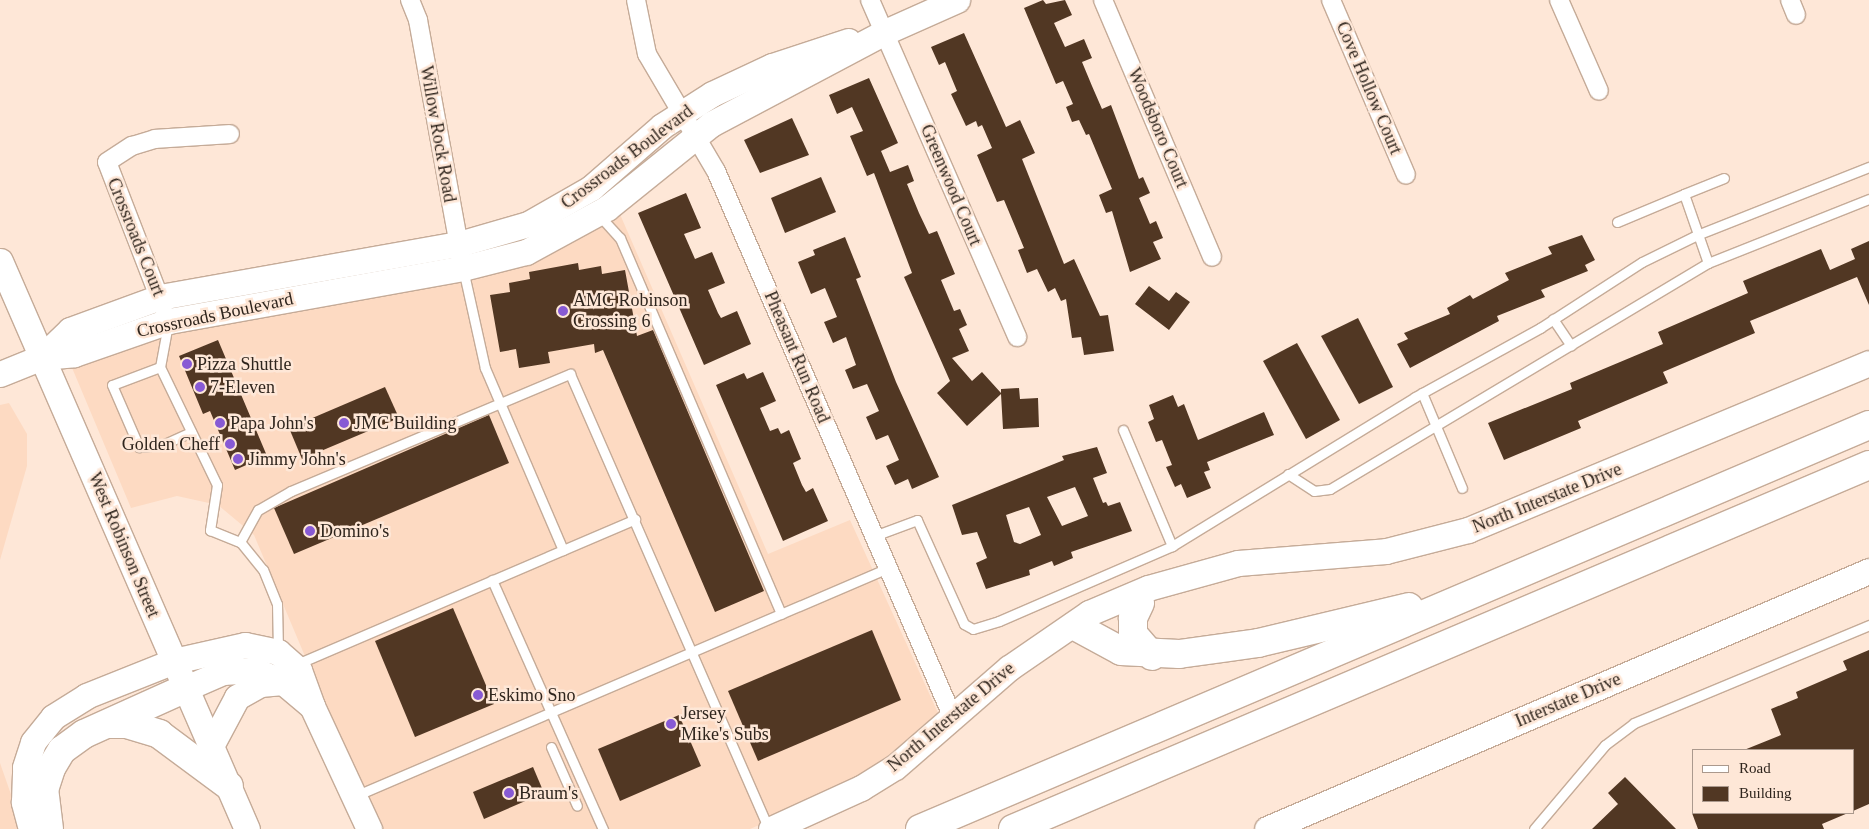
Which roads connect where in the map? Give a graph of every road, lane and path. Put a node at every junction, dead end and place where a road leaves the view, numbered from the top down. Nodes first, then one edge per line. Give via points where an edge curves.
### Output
1 (410, 0) edge
2 (636, 0) edge
3 (870, 0) edge
4 (957, 0) edge
5 (1103, 0) edge
6 (1331, 0) edge
7 (1560, 0) edge
8 (885, 32) junction
9 (1599, 91) dead end
10 (681, 114) junction
11 (230, 134) dead end
12 (695, 136) junction
13 (1869, 167) edge
14 (1406, 175) dead end
15 (1724, 178) dead end
16 (1684, 194) junction
17 (1869, 199) edge
18 (598, 214) junction
19 (1617, 222) dead end
20 (1697, 235) junction
21 (458, 244) junction
22 (1212, 256) dead end
23 (0, 261) edge
24 (1708, 262) junction
25 (463, 268) junction
26 (334, 279) junction
27 (160, 297) junction
28 (1553, 319) junction
29 (169, 321) junction
30 (1017, 337) dead end
31 (1571, 346) junction
32 (42, 357) junction
33 (1869, 362) edge
34 (160, 367) junction
35 (0, 374) edge
36 (1422, 393) junction
37 (499, 403) junction
38 (1435, 424) junction
39 (1869, 425) edge
40 (1123, 430) dead end
41 (192, 432) junction
42 (1869, 466) edge
43 (1288, 474) junction
44 (1462, 488) dead end
45 (635, 519) junction
46 (874, 536) junction
47 (240, 542) junction
48 (1172, 546) junction
49 (563, 550) junction
50 (888, 568) junction
51 (1208, 571) junction
52 (1869, 571) edge
53 (492, 580) junction
54 (1481, 590) junction
55 (1140, 603) junction
56 (780, 614) junction
57 (1869, 625) edge
58 (1075, 626) junction
59 (694, 651) junction
60 (1152, 656) junction
61 (174, 661) junction
62 (285, 667) junction
63 (186, 688) junction
64 (551, 711) junction
65 (953, 718) junction
66 (106, 724) junction
67 (211, 746) junction
68 (551, 747) dead end
69 (229, 786) junction
70 (352, 797) junction
71 (577, 806) dead end
72 (1281, 826) edge
73 (32, 829) edge
74 (49, 829) edge
75 (247, 829) edge
76 (369, 829) edge
77 (603, 829) edge
78 (770, 829) edge
79 (920, 829) edge
80 (1013, 829) edge
81 (1534, 829) edge

1 - 21 street, Willow Rock Road via 418,20
2 - 10 street, Pheasant Run Road via 647,54
3 - 8 street, Greenwood Court
4 - 8 street, Crossroads Boulevard
5 - 22 street, Woodsboro Court
6 - 14 street, Cove Hollow Court
7 - 9 street
8 - 10 street, Crossroads Boulevard via 772,66 712,94
8 - 12 street, Crossroads Boulevard
8 - 30 street, Greenwood Court
10 - 12 street, Pheasant Run Road
10 - 21 street, Crossroads Boulevard via 576,198 528,224
11 - 27 street, Crossroads Court via 155,139 132,146 107,162
12 - 18 street, Crossroads Boulevard
12 - 46 street, Pheasant Run Road via 716,171
13 - 20 lane
15 - 16 lane
16 - 19 lane
16 - 20 lane
17 - 24 lane
18 - 25 street, Crossroads Boulevard via 526,252
18 - 56 lane via 620,238
20 - 24 lane
20 - 28 lane via 1642,262
21 - 25 street, Willow Rock Road
21 - 26 street, Crossroads Boulevard
23 - 32 street, West Robinson Street
24 - 31 lane
25 - 26 street, Crossroads Boulevard
25 - 37 lane via 485,368
26 - 27 street, Crossroads Boulevard
26 - 29 street, Crossroads Boulevard
27 - 29 street, Crossroads Court
27 - 32 street, Crossroads Boulevard via 70,330
28 - 31 lane
28 - 36 lane
29 - 32 street, Crossroads Boulevard via 74,354
29 - 34 lane
31 - 38 lane
32 - 35 street
32 - 61 street, West Robinson Street
33 - 51 street, North Interstate Drive via 1468,530 1386,551 1271,558
34 - 41 lane
34 - 41 lane via 112,385 139,447 162,444
36 - 38 lane
36 - 43 lane
37 - 45 lane via 570,374
37 - 47 lane via 277,497 258,510
37 - 49 lane
38 - 43 lane via 1320,493
38 - 44 lane
39 - 54 highway
40 - 48 lane
41 - 47 lane via 217,485 210,530
42 - 80 highway
43 - 48 lane
45 - 49 lane
45 - 59 lane
46 - 48 lane via 917,520 964,624 973,629
46 - 50 street, Pheasant Run Road
47 - 62 lane via 263,570 277,604
49 - 53 lane
50 - 56 lane
50 - 65 street, Pheasant Run Road
51 - 55 street, North Interstate Drive
51 - 58 street, North Interstate Drive via 1148,588 1089,613
52 - 72 street, Interstate Drive
53 - 62 lane
53 - 64 lane
54 - 60 highway via 1258,643
54 - 79 highway
55 - 58 street, North Interstate Drive via 1094,624
55 - 60 highway via 1133,618 1133,634
56 - 59 lane
57 - 81 lane via 1634,723 1605,745
58 - 60 highway via 1121,651
58 - 65 street, North Interstate Drive via 1027,654
59 - 64 lane
59 - 78 lane
61 - 62 street via 232,645 258,646
61 - 63 street, West Robinson Street
61 - 73 street via 86,696 44,726 33,742 25,767 24,802
62 - 63 street via 260,672 239,670
62 - 67 street via 237,697
62 - 70 street via 305,680 312,706
63 - 66 highway
63 - 67 street, West Robinson Street
64 - 70 lane
64 - 77 lane
65 - 78 street, North Interstate Drive via 914,753 861,788
66 - 69 highway via 127,724 159,734
66 - 74 highway via 72,741 50,768 44,790
67 - 69 street, West Robinson Street
68 - 71 lane
69 - 75 street, West Robinson Street
70 - 76 street

